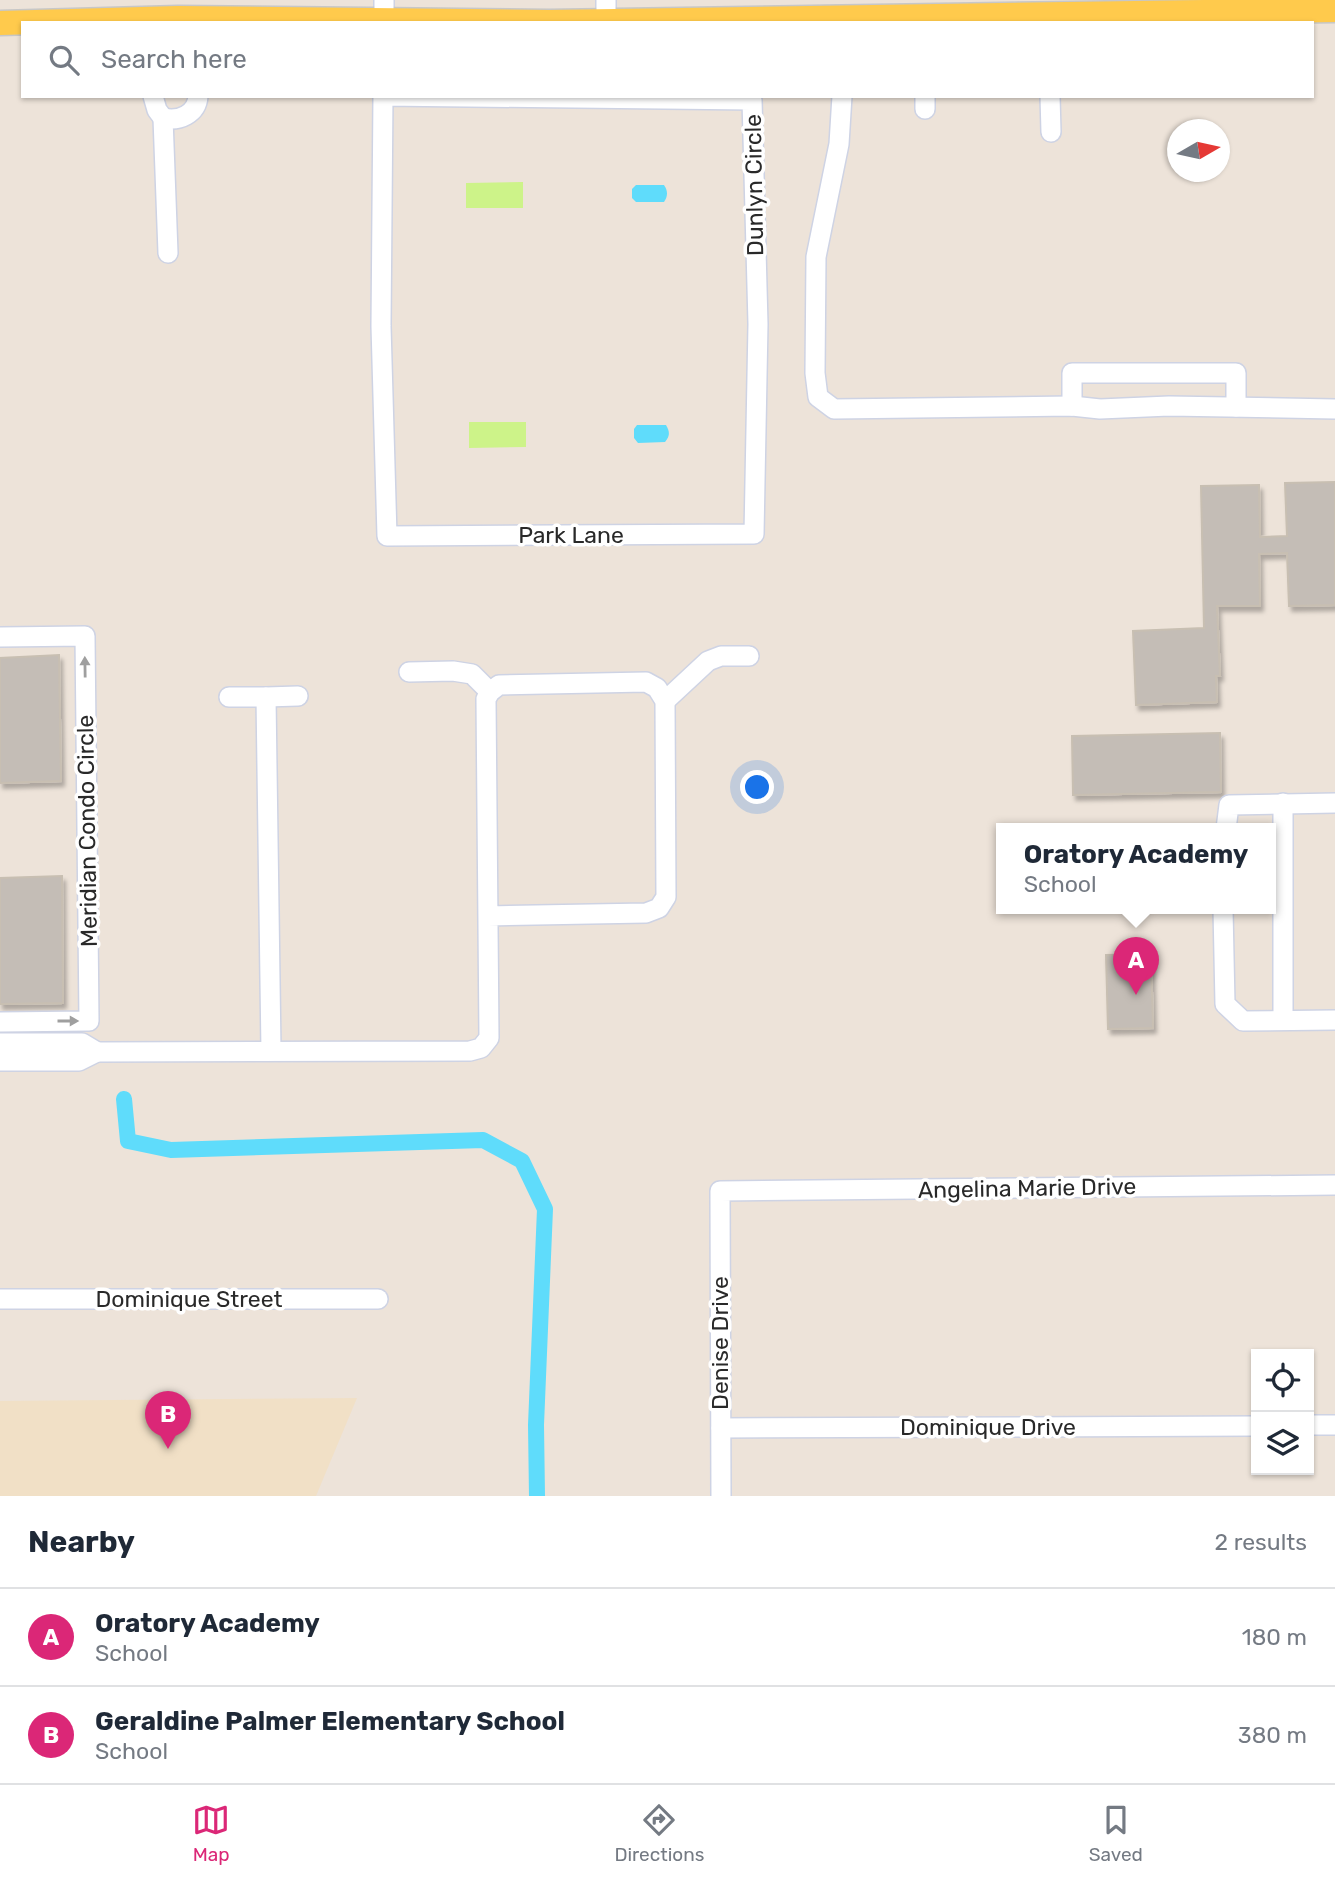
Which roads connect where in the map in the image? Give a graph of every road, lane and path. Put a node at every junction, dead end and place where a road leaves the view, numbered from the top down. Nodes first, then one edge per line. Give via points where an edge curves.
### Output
1 (1255, 5) edge
2 (1112, 6) edge
3 (384, 10) edge
4 (606, 10) edge
5 (1335, 10) edge
6 (1049, 18) edge
7 (944, 19) edge
8 (162, 20) edge
9 (846, 20) edge
10 (108, 21) edge
11 (545, 21) edge
12 (564, 21) edge
13 (0, 23) edge
14 (21, 23) edge
15 (154, 98) edge
16 (198, 98) edge
17 (383, 98) edge
18 (632, 98) edge
19 (842, 98) edge
20 (1050, 98) edge
21 (163, 118) junction
22 (1051, 132) dead end
23 (168, 253) dead end
24 (1072, 406) junction
25 (1236, 407) junction
26 (1335, 409) edge
27 (754, 534) joint
28 (387, 536) joint
29 (0, 636) edge
30 (749, 656) dead end
31 (409, 672) dead end
32 (490, 692) junction
33 (299, 696) dead end
34 (229, 697) dead end
35 (266, 697) junction
36 (665, 701) junction
37 (1283, 803) junction
38 (1335, 803) edge
39 (1227, 823) edge
40 (1223, 914) edge
41 (488, 916) junction
42 (1283, 1020) junction
43 (1335, 1020) edge
44 (0, 1022) edge
45 (0, 1043) edge
46 (271, 1051) junction
47 (97, 1052) junction
48 (0, 1061) edge
49 (1335, 1185) edge
50 (720, 1191) joint
51 (0, 1299) edge
52 (377, 1299) dead end
53 (1335, 1425) edge
54 (1251, 1426) edge
55 (1314, 1426) edge
56 (720, 1428) junction
57 (721, 1496) edge

1 - 2 main road
1 - 5 main road
2 - 6 main road
3 - 8 main road
3 - 11 main road
4 - 9 main road
4 - 12 main road
6 - 7 main road
7 - 9 main road
8 - 10 main road
13 - 14 main road
15 - 21 street
16 - 21 street via 191,113
17 - 28 street, Dunlyn Circle via 381,326
18 - 27 street, Dunlyn Circle via 752,100 758,324
19 - 24 street via 839,144 816,257 814,373 818,397 834,409
20 - 22 street
21 - 23 street
24 - 25 street via 1100,410
24 - 25 street via 1073,373 1236,373
25 - 26 street
27 - 28 street, Park Lane
44 -> 29 street, Meridian Condo Circle via 89,1021 85,636
30 - 36 street via 708,661
31 - 32 street via 472,674
32 - 36 street via 499,685 646,682 657,688
32 - 41 street via 486,699
33 - 35 street
34 - 35 street
35 - 46 street
36 - 41 street via 666,897 659,908 646,913
37 - 38 street
37 - 39 street via 1229,805
37 - 42 street
40 - 42 street via 1225,1004 1242,1021
41 - 46 street via 489,1038 481,1048
42 - 43 street
45 - 47 street via 82,1043
46 - 47 street
47 - 48 street via 79,1061
49 - 50 street, Angelina Marie Drive
50 - 56 street, Denise Drive
51 - 52 street, Dominique Street
53 - 55 street
54 - 56 street, Dominique Drive
56 - 57 street, Denise Drive

